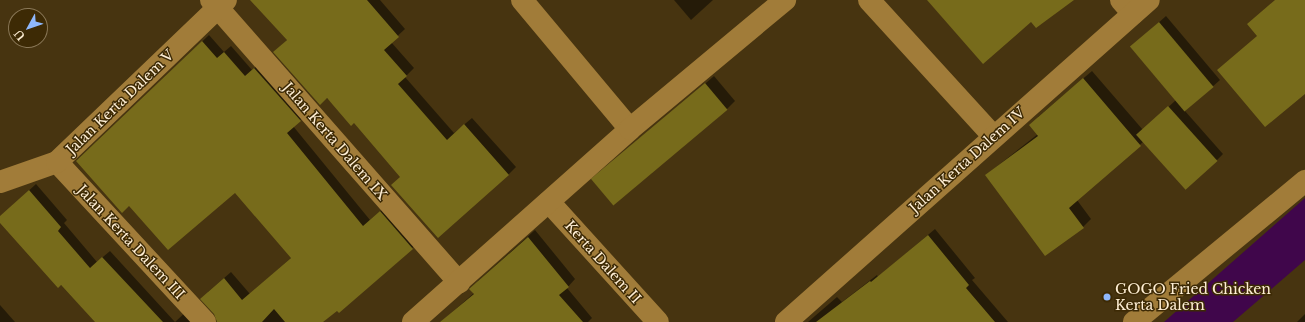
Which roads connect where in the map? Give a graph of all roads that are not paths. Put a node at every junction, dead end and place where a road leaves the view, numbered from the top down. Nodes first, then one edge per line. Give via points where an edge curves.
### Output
1 (522, 0) edge
2 (785, 0) edge
3 (870, 0) edge
4 (218, 2) edge
5 (1134, 5) edge
6 (630, 129) junction
7 (993, 136) junction
8 (57, 162) junction
9 (1305, 181) edge
10 (0, 182) edge
11 (549, 202) junction
12 (459, 282) junction
13 (1142, 319) edge
14 (205, 322) edge
15 (414, 322) edge
16 (658, 322) edge
17 (786, 322) edge

1 - 6 street
2 - 6 street
3 - 7 street
4 - 8 street, Jalan Kerta Dalem V
4 - 12 street, Jalan Kerta Dalem IX
5 - 7 street, Jalan Kerta Dalem IV
6 - 11 street
7 - 17 street, Jalan Kerta Dalem IV
8 - 10 street, Jalan Kerta Dalem V
8 - 14 street, Jalan Kerta Dalem III
9 - 13 street
11 - 12 street
11 - 16 street, Kerta Dalem II
12 - 15 street

